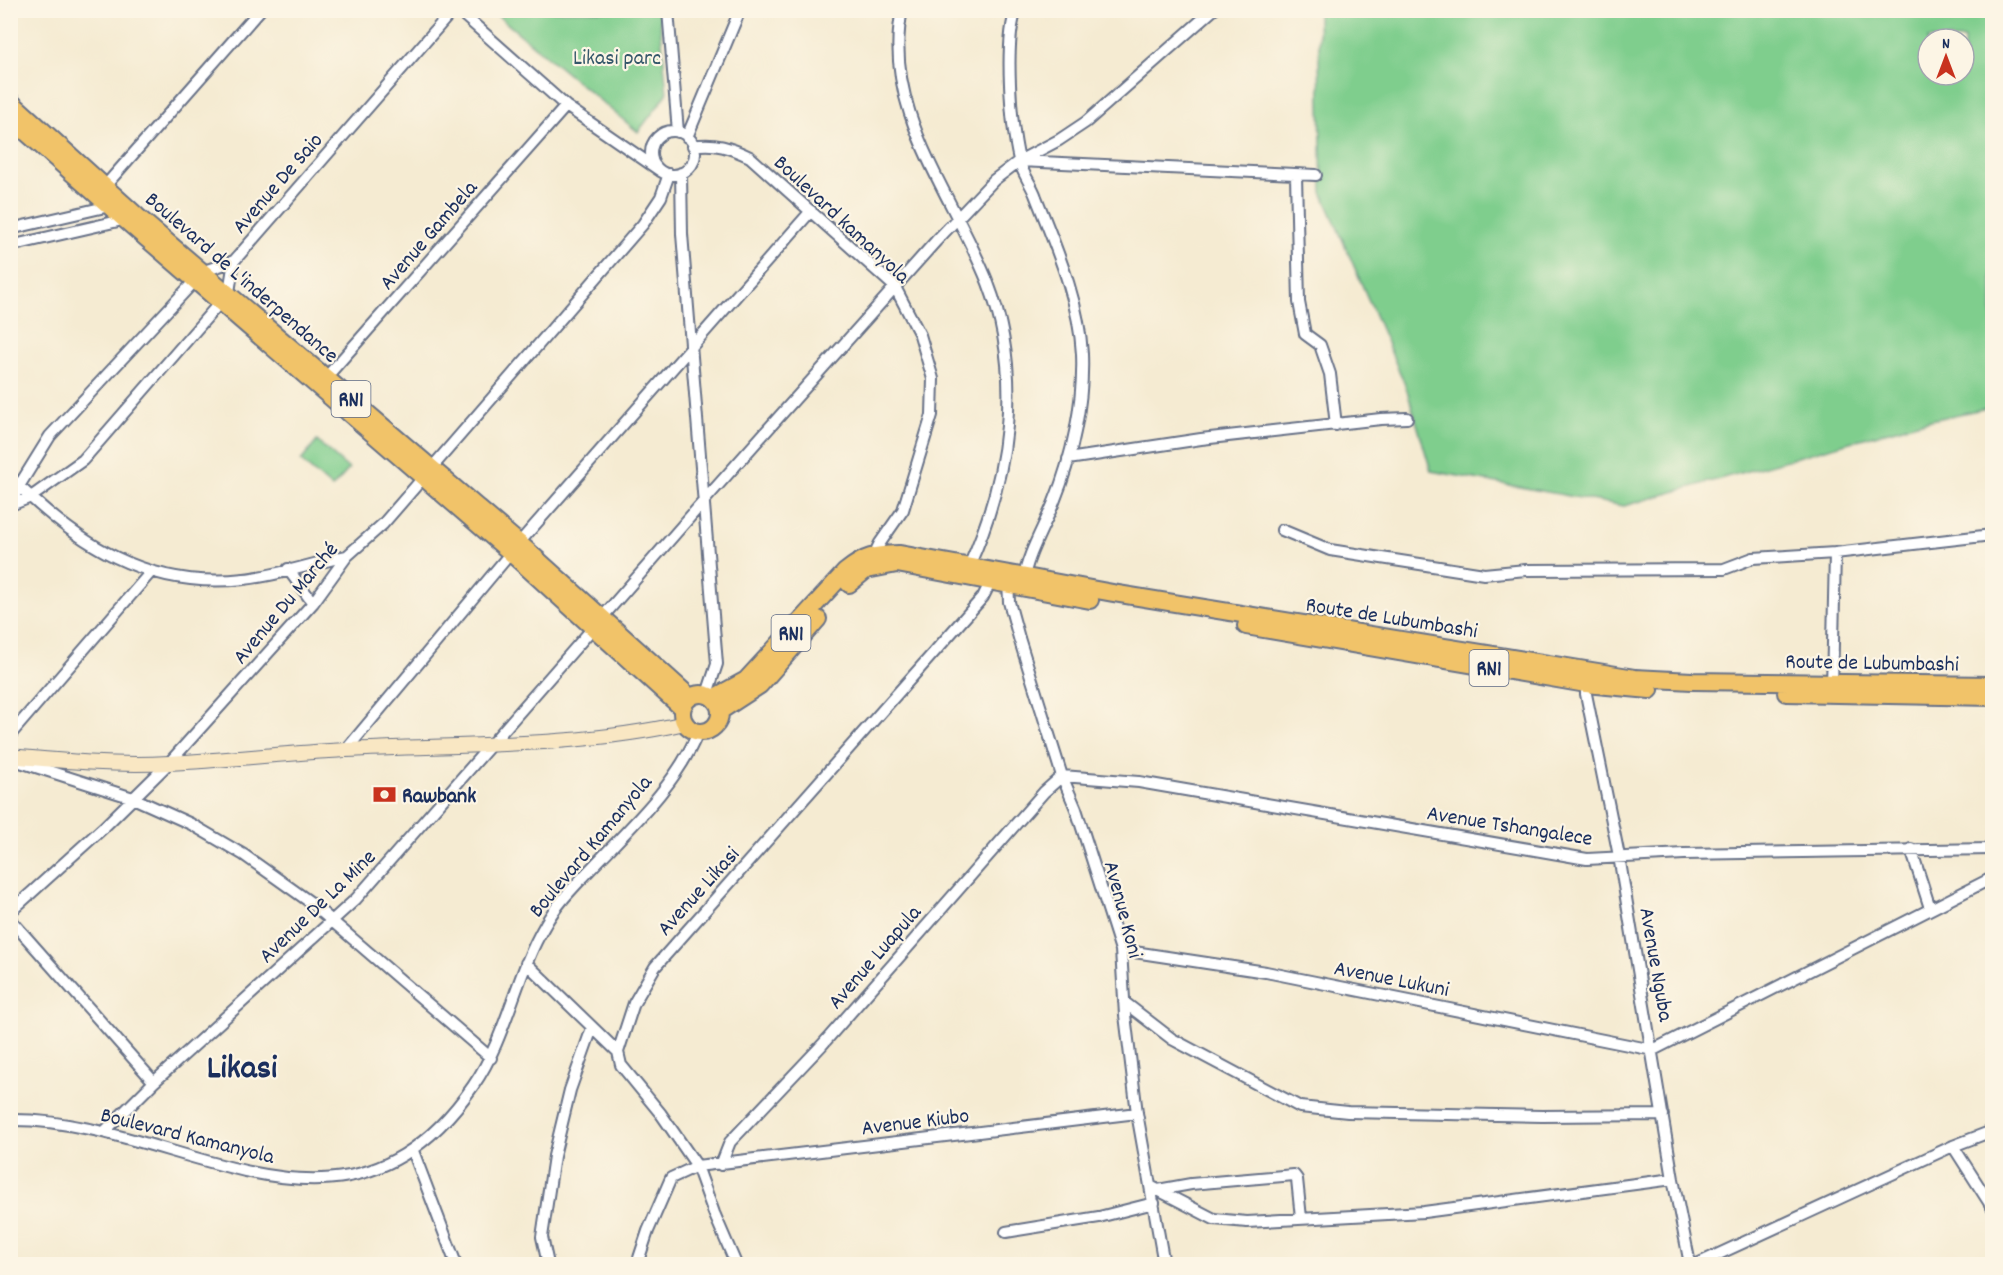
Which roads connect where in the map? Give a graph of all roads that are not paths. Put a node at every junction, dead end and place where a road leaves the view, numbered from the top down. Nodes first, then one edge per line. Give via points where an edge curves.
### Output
1 (260, 10) edge
2 (453, 10) edge
3 (458, 10) edge
4 (668, 10) edge
5 (902, 10) edge
6 (1016, 10) edge
7 (1213, 10) edge
8 (738, 12) edge
9 (10, 101) edge
10 (566, 106) junction
11 (10, 118) edge
12 (686, 138) junction
13 (1019, 161) junction
14 (670, 172) junction
15 (1296, 175) junction
16 (1316, 175) dead end
17 (105, 186) junction
18 (123, 211) junction
19 (811, 211) junction
20 (958, 218) junction
21 (10, 229) edge
22 (10, 246) edge
23 (234, 261) junction
24 (200, 275) junction
25 (895, 288) junction
26 (224, 296) junction
27 (693, 346) junction
28 (322, 382) junction
29 (1407, 418) dead end
30 (1336, 424) junction
31 (1068, 459) junction
32 (426, 474) junction
33 (10, 477) edge
34 (19, 486) junction
35 (31, 497) junction
36 (703, 502) junction
37 (11, 505) edge
38 (1282, 531) dead end
39 (1992, 535) edge
40 (515, 548) junction
41 (1835, 553) junction
42 (347, 556) junction
43 (869, 562) junction
44 (969, 566) junction
45 (288, 569) junction
46 (150, 573) junction
47 (1010, 582) junction
48 (313, 603) junction
49 (598, 622) junction
50 (1586, 678) junction
51 (1992, 685) edge
52 (1832, 688) junction
53 (1992, 698) edge
54 (699, 709) junction
55 (10, 735) edge
56 (494, 744) junction
57 (346, 750) junction
58 (10, 758) edge
59 (169, 763) junction
60 (1062, 776) junction
61 (133, 798) junction
62 (1911, 849) junction
63 (1992, 849) edge
64 (1619, 856) junction
65 (1992, 878) edge
66 (1930, 908) junction
67 (10, 912) edge
68 (10, 920) edge
69 (331, 923) junction
70 (1121, 950) junction
71 (526, 963) junction
72 (1124, 1002) junction
73 (592, 1028) junction
74 (1653, 1050) junction
75 (618, 1052) junction
76 (490, 1058) junction
77 (154, 1082) junction
78 (1137, 1113) junction
79 (1663, 1115) junction
80 (10, 1120) edge
81 (105, 1131) junction
82 (1992, 1131) edge
83 (1953, 1146) junction
84 (413, 1151) junction
85 (721, 1165) junction
86 (697, 1166) junction
87 (1673, 1179) junction
88 (1155, 1189) junction
89 (1154, 1203) junction
90 (1992, 1207) edge
91 (1301, 1218) junction
92 (1006, 1232) dead end
93 (456, 1264) edge
94 (548, 1264) edge
95 (637, 1264) edge
96 (736, 1264) edge
97 (1164, 1264) edge
98 (1690, 1264) edge
99 (1696, 1264) edge

1 - 17 street
2 - 23 street, Avenue De Saio
3 - 10 street
4 - 12 street
5 - 20 street via 898,54 908,108
6 - 13 street via 1011,24 1010,54
7 - 13 street, Avenue De La Mine via 1086,122
8 - 12 street
9 - 17 highway, Boulevard de L'inderpendance / RN1
10 - 14 street
10 - 28 street, Avenue Gambela
11 - 18 highway, Boulevard de L'inderpendance / RN1
12 - 14 street via 692,162
12 - 14 street via 665,132 655,140 652,159
12 - 19 street, Boulevard kamanyola via 721,145 750,157
13 - 15 street
13 - 20 street, Avenue De La Mine via 994,180
13 - 31 street, Avenue Likasi via 1069,281 1082,354 1080,401
14 - 27 street, Boulevard Kamanyola via 682,234
14 - 32 street, Avenue Du Marché via 661,197 643,224
15 - 16 street
15 - 30 street via 1299,302 1305,334 1320,345 1330,374
17 - 18 highway, Boulevard de L'inderpendance / RN1
18 - 21 street
18 - 22 street
18 - 24 highway, Boulevard de L'inderpendance / RN1
19 - 25 street, Boulevard kamanyola
19 - 27 street
20 - 25 street, Avenue De La Mine
20 - 44 street via 989,285 1010,378 996,493
23 - 24 street, Avenue De Saio
23 - 26 street
24 - 26 highway, Boulevard de L'inderpendance / RN1
24 - 34 street, Avenue De Saio via 50,435
25 - 36 street, Avenue De La Mine
25 - 43 street, Boulevard kamanyola via 924,346 933,379 932,415 903,510
26 - 28 highway, Boulevard de L'inderpendance / RN1
26 - 35 street via 83,460
27 - 36 street, Boulevard Kamanyola
27 - 40 street
28 - 32 highway, Boulevard de L'inderpendance / RN1
29 - 30 street
30 - 31 street
31 - 47 street, Avenue Likasi via 1056,498
32 - 40 highway, Boulevard de L'inderpendance / RN1
32 - 42 street, Avenue Du Marché via 383,524
33 - 34 street
34 - 35 street
34 - 37 street, Avenue De Saio
35 - 37 street
35 - 46 street via 101,550
36 - 49 street, Avenue De La Mine
36 - 54 street, Boulevard Kamanyola via 717,664
38 - 41 street via 1330,550 1484,574 1519,570 1724,569 1753,558
39 - 41 street
40 - 49 highway, Boulevard de L'inderpendance / RN1
40 - 57 street
41 - 52 street
42 - 45 street
42 - 48 street, Avenue Du Marché
43 - 44 highway, Route de Lubumbashi / RN1 via 900,554
43 - 47 highway, Route de Lubumbashi / RN1
43 - 54 highway, RN1 via 760,685
44 - 47 highway, Route de Lubumbashi / RN1
45 - 46 street via 244,579 202,581
45 - 48 street
46 - 55 street
47 - 50 highway, Route de Lubumbashi / RN1
47 - 60 street, Avenue Koni via 1009,602
47 - 75 street, Avenue Likasi via 983,597 655,967 637,994
48 - 59 street, Avenue Du Marché
49 - 54 highway, Boulevard de L'inderpendance / RN1
49 - 56 street, Avenue De La Mine
50 - 52 highway, Route de Lubumbashi / RN1 via 1636,690
50 - 64 street, Avenue Nguba
51 - 52 highway, Route de Lubumbashi / RN1
52 - 53 highway, Route de Lubumbashi / RN1
54 - 56 main road via 621,734
54 - 71 street, Boulevard Kamanyola via 677,772 557,906
56 - 57 main road
56 - 69 street, Avenue De La Mine
57 - 59 main road
58 - 59 main road
58 - 61 street
59 - 61 street, Avenue Du Marché
60 - 64 street, Avenue Tshangalece via 1139,782 1587,859
60 - 70 street, Avenue Koni
60 - 85 street, Avenue Luapula via 730,1142
61 - 67 street, Avenue Du Marché
61 - 69 street via 191,824 244,855 310,902
62 - 63 street, Avenue Tshangalece
62 - 64 street, Avenue Tshangalece
62 - 66 street
64 - 74 street, Avenue Nguba
65 - 66 street
66 - 74 street
68 - 77 street
69 - 76 street
69 - 77 street, Avenue De La Mine
70 - 72 street, Avenue Koni
70 - 74 street, Avenue Lukuni via 1266,972
71 - 73 street
71 - 76 street, Boulevard Kamanyola
72 - 78 street, Avenue Koni
72 - 79 street via 1172,1039 1300,1107 1348,1112
73 - 75 street
73 - 94 street via 570,1090 554,1156 542,1237
74 - 79 street, Avenue Nguba
75 - 86 street via 621,1065
76 - 84 street, Boulevard Kamanyola via 439,1130
77 - 81 street, Avenue De La Mine
78 - 85 street, Avenue Kiubo
78 - 88 street, Avenue Koni
79 - 87 street, Avenue Nguba
80 - 81 street, Boulevard Kamanyola
81 - 84 street, Boulevard Kamanyola via 222,1167 290,1179 329,1179 366,1171
82 - 83 street
83 - 90 street
83 - 99 street
84 - 93 street
85 - 86 street, Avenue Kiubo
86 - 95 street via 671,1178
86 - 96 street
87 - 91 street via 1424,1212
87 - 98 street, Avenue Nguba
88 - 89 street, Avenue Koni
88 - 91 street via 1214,1219 1247,1222
88 - 91 street via 1293,1174 1297,1179
89 - 92 street via 1099,1217
89 - 97 street, Avenue Koni

